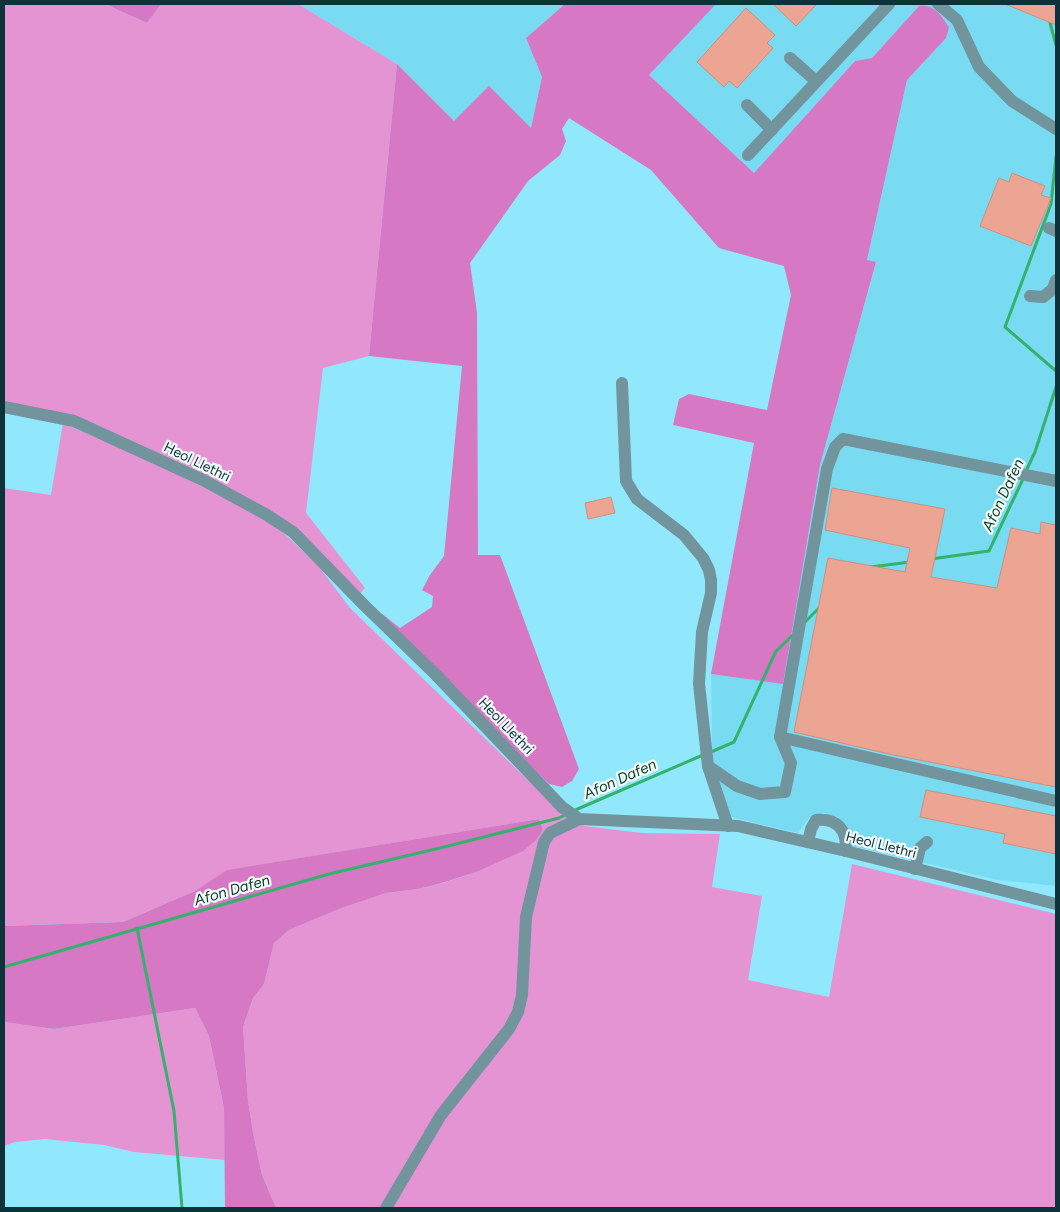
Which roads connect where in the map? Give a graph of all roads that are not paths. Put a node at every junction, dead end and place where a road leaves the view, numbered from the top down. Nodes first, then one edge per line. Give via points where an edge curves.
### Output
1 (889, 4) edge
2 (938, 4) edge
3 (790, 58) dead end
4 (816, 81) junction
5 (748, 105) dead end
6 (1056, 129) edge
7 (772, 130) junction
8 (748, 155) dead end
9 (1056, 280) edge
10 (1030, 296) dead end
11 (622, 383) dead end
12 (4, 408) edge
13 (1056, 481) edge
14 (780, 737) junction
15 (708, 766) junction
16 (1056, 801) edge
17 (579, 818) junction
18 (728, 826) junction
19 (808, 842) junction
20 (927, 842) dead end
21 (846, 851) junction
22 (916, 869) junction
23 (1056, 904) edge
24 (386, 1208) edge

1 - 4 street
2 - 6 street via 957,20 979,67 1012,101
3 - 4 street
4 - 7 street
5 - 7 street
7 - 8 street
9 - 10 street via 1043,297
11 - 15 street via 626,480 637,499 684,535 703,558 712,580 702,632 699,684
12 - 17 street, Heol Llethri via 74,422 203,480 293,532 562,807
13 - 14 street via 843,439 835,447 827,468
14 - 15 street via 791,763 785,792 760,794 737,786
14 - 16 street
15 - 18 street
17 - 18 street, Heol Llethri
17 - 24 street via 550,833 544,842 526,917 522,995 518,1012 509,1029 441,1115
18 - 19 street, Heol Llethri
19 - 21 street, Heol Llethri
19 - 21 street via 816,820 826,819 837,823 843,833
20 - 22 street via 920,848
21 - 22 street, Heol Llethri
22 - 23 street, Heol Llethri

